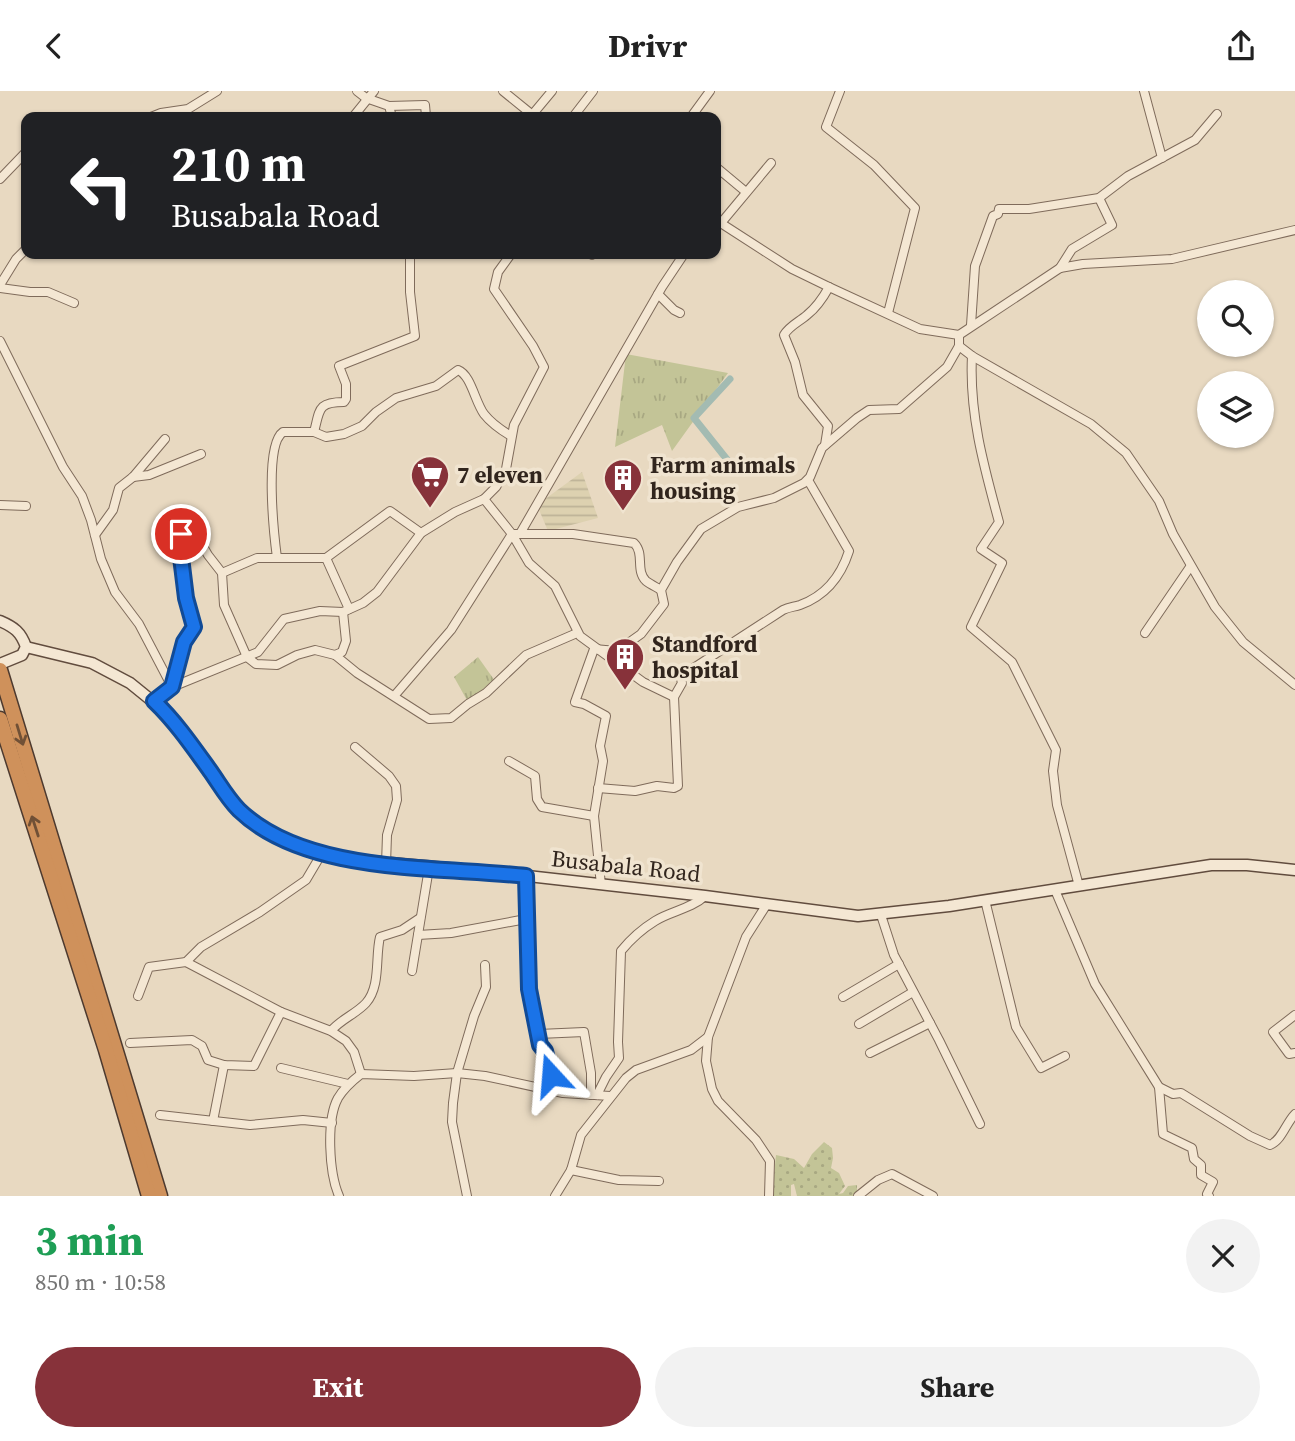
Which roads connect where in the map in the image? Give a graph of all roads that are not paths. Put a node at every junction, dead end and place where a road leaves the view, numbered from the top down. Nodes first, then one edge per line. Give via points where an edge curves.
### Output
1 (217, 91) edge
2 (357, 91) edge
3 (374, 91) edge
4 (503, 91) edge
5 (552, 91) edge
6 (593, 91) edge
7 (710, 91) edge
8 (839, 91) edge
9 (1144, 91) edge
10 (366, 98) junction
11 (389, 106) junction
12 (168, 112) edge
13 (356, 112) edge
14 (391, 112) edge
15 (426, 112) edge
16 (528, 112) edge
17 (536, 112) edge
18 (577, 112) edge
19 (695, 112) edge
20 (1217, 114) dead end
21 (21, 157) edge
22 (1162, 158) junction
23 (771, 163) dead end
24 (721, 171) edge
25 (0, 179) edge
26 (747, 192) junction
27 (1098, 198) junction
28 (721, 218) edge
29 (721, 223) edge
30 (1295, 230) edge
31 (21, 254) edge
32 (410, 259) edge
33 (507, 259) edge
34 (681, 259) edge
35 (1060, 268) junction
36 (0, 286) edge
37 (829, 287) junction
38 (658, 294) junction
39 (74, 303) dead end
40 (680, 313) dead end
41 (888, 313) junction
42 (971, 325) junction
43 (959, 335) junction
44 (0, 341) edge
45 (959, 346) junction
46 (972, 356) junction
47 (314, 432) junction
48 (511, 436) junction
49 (165, 439) dead end
50 (825, 445) junction
51 (201, 454) dead end
52 (133, 477) junction
53 (808, 480) junction
54 (484, 499) junction
55 (0, 505) edge
56 (26, 506) dead end
57 (421, 533) junction
58 (517, 533) junction
59 (95, 535) junction
60 (278, 558) junction
61 (326, 558) junction
62 (1190, 567) junction
63 (222, 573) junction
64 (661, 590) junction
65 (346, 610) junction
66 (0, 621) edge
67 (577, 633) junction
68 (1145, 633) dead end
69 (26, 647) junction
70 (594, 649) junction
71 (335, 655) junction
72 (247, 657) junction
73 (0, 664) edge
74 (0, 670) edge
75 (1295, 685) edge
76 (172, 687) junction
77 (395, 695) junction
78 (674, 697) junction
79 (154, 701) junction
80 (0, 719) edge
81 (355, 747) dead end
82 (509, 761) dead end
83 (598, 787) junction
84 (594, 816) junction
85 (321, 853) junction
86 (387, 864) junction
87 (429, 868) junction
88 (1295, 870) edge
89 (526, 876) junction
90 (601, 885) junction
91 (1079, 886) junction
92 (1055, 890) junction
93 (705, 896) junction
94 (985, 900) junction
95 (767, 904) junction
96 (881, 915) junction
97 (420, 918) junction
98 (526, 919) junction
99 (418, 935) junction
100 (186, 962) junction
101 (899, 964) junction
102 (485, 965) dead end
103 (412, 971) dead end
104 (913, 992) junction
105 (138, 996) dead end
106 (844, 997) dead end
107 (281, 1012) junction
108 (1295, 1015) edge
109 (930, 1023) junction
110 (859, 1024) dead end
111 (331, 1031) junction
112 (538, 1034) junction
113 (708, 1037) junction
114 (130, 1043) dead end
115 (870, 1053) dead end
116 (1295, 1053) edge
117 (1065, 1056) dead end
118 (224, 1065) junction
119 (281, 1068) dead end
120 (457, 1073) junction
121 (361, 1074) junction
122 (348, 1084) junction
123 (1159, 1087) junction
124 (550, 1089) junction
125 (594, 1095) junction
126 (610, 1096) junction
127 (1295, 1114) edge
128 (160, 1115) dead end
129 (214, 1121) junction
130 (331, 1123) junction
131 (980, 1124) dead end
132 (571, 1170) junction
133 (659, 1181) dead end
134 (149, 1196) edge
135 (160, 1196) edge
136 (339, 1196) edge
137 (467, 1196) edge
138 (555, 1196) edge
139 (769, 1196) edge
140 (858, 1196) edge
141 (933, 1196) edge
142 (1209, 1196) edge

1 - 12 street via 188,109
2 - 10 street
3 - 10 street
4 - 16 street
5 - 17 street
6 - 18 street
7 - 19 street
8 - 41 street via 826,127 874,165 915,208
9 - 22 street
10 - 11 street
10 - 13 street
11 - 14 street
11 - 15 street via 425,105
20 - 22 street via 1195,140
21 - 25 street
22 - 27 street
23 - 26 street
24 - 26 street
26 - 28 street
27 - 35 street via 1112,225 1072,249
27 - 42 street via 999,209 975,266
29 - 37 street
30 - 35 street via 1180,258
31 - 36 street
32 - 47 street via 415,336 339,366 346,399 319,409
33 - 48 street via 494,289 544,367
34 - 38 street
35 - 42 street
36 - 39 street via 48,292
37 - 41 street
37 - 50 street via 784,338 803,395 828,426
38 - 40 street
38 - 58 street
41 - 43 street via 920,329
42 - 43 street
43 - 45 street
44 - 59 street via 82,496
45 - 46 street
45 - 50 street via 947,367 899,409 869,410
46 - 62 street via 1091,424 1126,453 1159,501
46 - 91 street via 970,388 976,429 999,522 981,549 1002,563 971,627 1012,662 1056,750 1057,804
47 - 48 street via 335,437 354,430 396,398 436,386 458,370 465,373 486,416
47 - 60 street via 283,432 275,441 271,509
48 - 54 street via 506,469
49 - 52 street
50 - 53 street
51 - 52 street
52 - 59 street via 119,488 113,510
53 - 64 street via 707,524 695,535
53 - 78 street via 849,551 844,566 822,595 778,613 689,671
54 - 57 street
54 - 58 street
55 - 56 street
57 - 61 street via 390,511
57 - 65 street via 377,592
58 - 64 street via 573,534 634,543 644,579
58 - 67 street via 529,563 555,586
58 - 77 street via 451,629
59 - 76 street via 115,592 139,624
60 - 61 street
60 - 63 street via 252,559
61 - 65 street
62 - 68 street
62 - 75 street via 1243,642
63 - 72 street via 223,601
63 - 76 street via 190,524 179,541 194,627 184,642
64 - 70 street via 664,604 641,634 617,651
65 - 71 street via 346,641 342,652
65 - 72 street via 284,619 262,649
66 - 69 street via 23,636
67 - 70 street
67 - 77 street via 526,655 451,718 429,719
69 - 73 street via 22,655
69 - 79 street, Busabala Road via 92,663
70 - 78 street
70 - 83 street via 575,702 606,716
71 - 72 street via 314,650 268,666
71 - 77 street
72 - 76 street
74 -> 135 highway
76 - 79 street
78 - 83 street via 678,786 635,791
79 - 85 street, Busabala Road via 245,815 285,841
134 -> 80 highway
81 - 86 street via 396,786
82 - 84 street via 535,776 542,807
83 - 84 street
84 - 90 street
85 - 86 street, Busabala Road
85 - 100 street via 306,880 201,947
86 - 87 street, Busabala Road
87 - 89 street, Busabala Road
87 - 97 street
88 - 91 street, Busabala Road via 1211,865
89 - 90 street, Busabala Road
89 - 98 street
90 - 93 street, Busabala Road
91 - 92 street, Busabala Road
92 - 94 street, Busabala Road
92 - 123 street via 1095,984
93 - 95 street, Busabala Road
93 - 125 street via 695,905 656,920 621,951 619,1058
94 - 96 street, Busabala Road
94 - 117 street via 1018,1032 1041,1068
95 - 96 street, Busabala Road
95 - 113 street via 746,937
96 - 101 street
97 - 99 street
97 - 111 street via 380,937 370,998
98 - 99 street
98 - 112 street via 529,989
99 - 103 street
100 - 105 street via 149,967
100 - 107 street
101 - 104 street
101 - 106 street
102 - 120 street via 486,987
104 - 109 street
104 - 110 street
107 - 111 street
107 - 118 street via 256,1065
108 - 116 street via 1273,1032 1289,1055
109 - 115 street
109 - 131 street
111 - 121 street via 354,1052
112 - 124 street via 551,1075
112 - 125 street via 584,1032
113 - 126 street via 682,1055 636,1070
113 - 139 street via 712,1090 770,1161
114 - 118 street via 196,1041 208,1060
118 - 129 street
119 - 122 street
120 - 121 street
120 - 124 street
120 - 137 street via 452,1122
121 - 122 street
122 - 130 street via 334,1106
123 - 127 street via 1181,1093 1270,1145 1277,1142
123 - 142 street via 1163,1134 1192,1148 1201,1175 1213,1182
124 - 125 street
125 - 126 street
126 - 132 street via 582,1135
128 - 129 street
129 - 130 street
130 - 136 street via 332,1173
132 - 133 street via 619,1180
132 - 138 street
140 - 141 street via 892,1174

